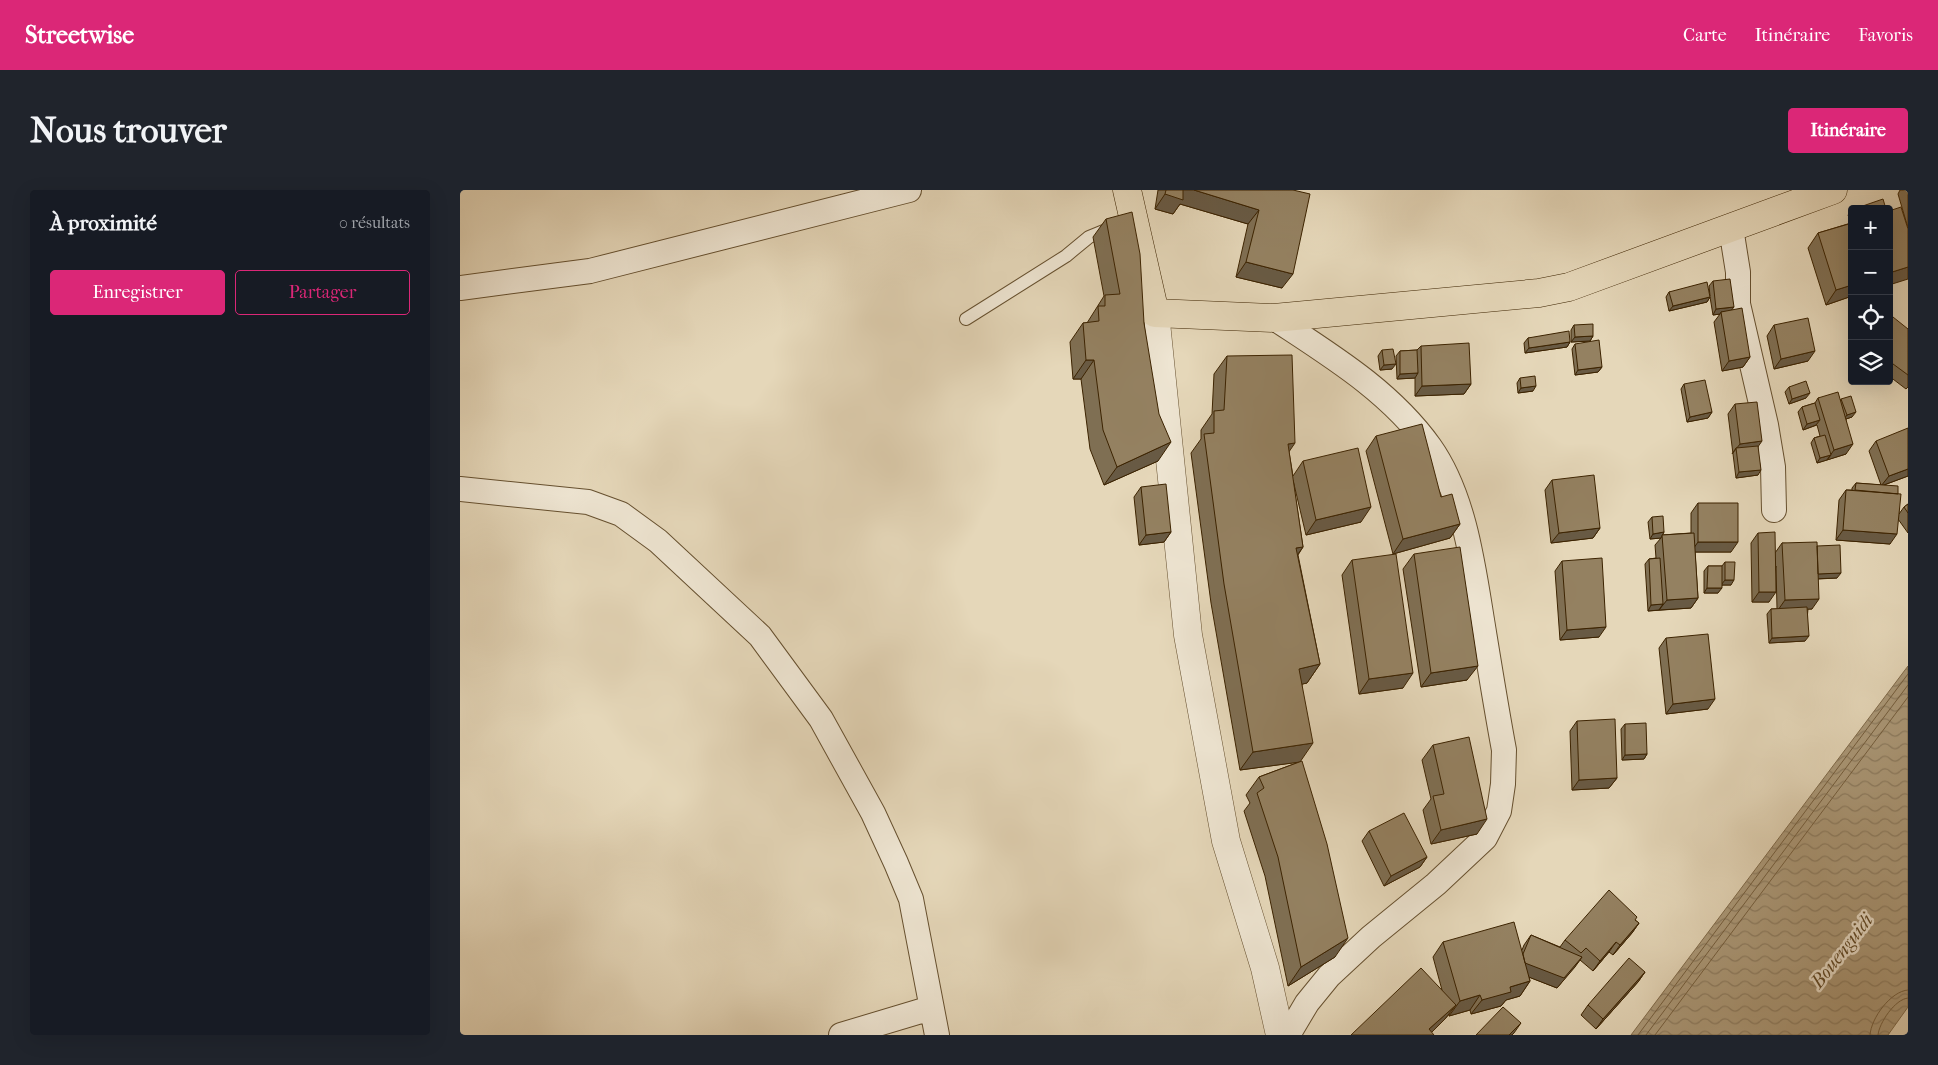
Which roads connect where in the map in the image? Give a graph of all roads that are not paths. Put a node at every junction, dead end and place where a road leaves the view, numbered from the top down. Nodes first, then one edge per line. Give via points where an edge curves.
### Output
1 (909, 190) edge
2 (1127, 190) edge
3 (1833, 190) edge
4 (1134, 218) junction
5 (1731, 228) junction
6 (460, 288) edge
7 (1155, 313) junction
8 (1274, 318) junction
9 (966, 319) dead end
10 (460, 488) edge
11 (1774, 510) dead end
12 (931, 1008) junction
13 (841, 1035) edge
14 (937, 1035) edge
15 (1280, 1035) edge
16 (1288, 1035) edge

1 - 6 street via 590,271
2 - 4 highway
3 - 5 highway
4 - 7 highway
4 - 9 lane via 1089,237 1066,256
5 - 8 highway via 1569,287 1539,293
5 - 11 street via 1738,272 1738,304 1773,467
7 - 8 highway
7 - 15 street via 1188,635 1226,841 1265,968
8 - 16 street via 1353,370 1396,408 1430,448 1450,486 1470,544 1504,750 1498,811 1485,838 1329,976 1307,1003
10 - 12 street via 588,502 621,514 658,541 760,636 821,719 873,813 896,863 911,899
12 - 13 street
12 - 14 street

